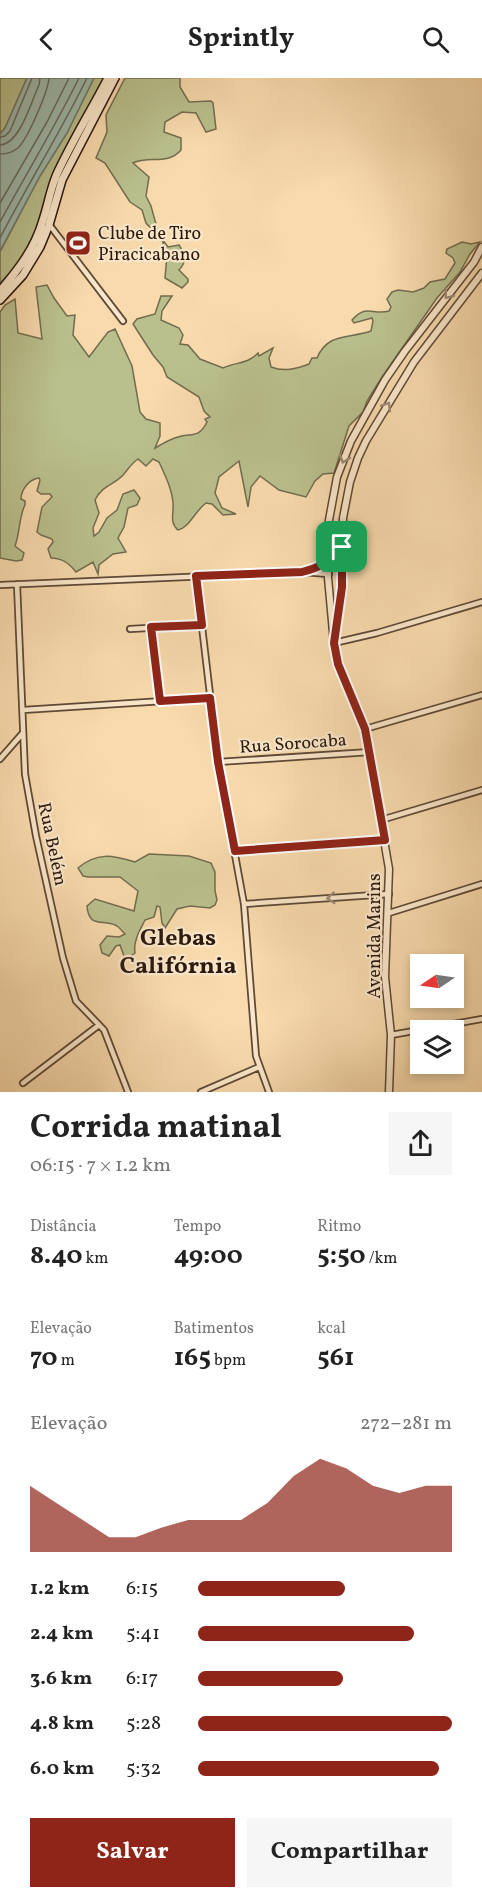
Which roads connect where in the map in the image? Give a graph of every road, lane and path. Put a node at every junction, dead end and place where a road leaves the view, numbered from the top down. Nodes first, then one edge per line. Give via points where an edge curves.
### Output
1 (108, 78) edge
2 (115, 78) edge
3 (46, 222) junction
4 (482, 247) edge
5 (482, 273) edge
6 (0, 291) edge
7 (0, 300) edge
8 (123, 321) dead end
9 (342, 547) junction
10 (326, 556) junction
11 (342, 568) junction
12 (302, 572) junction
13 (329, 574) junction
14 (196, 576) junction
15 (16, 584) junction
16 (0, 585) edge
17 (482, 602) edge
18 (202, 625) junction
19 (151, 627) junction
20 (130, 629) dead end
21 (334, 643) junction
22 (482, 694) edge
23 (210, 698) junction
24 (160, 701) junction
25 (23, 710) junction
26 (365, 729) junction
27 (22, 733) junction
28 (370, 752) junction
29 (0, 759) edge
30 (218, 762) junction
31 (482, 790) edge
32 (381, 820) junction
33 (385, 840) junction
34 (235, 851) junction
35 (482, 884) edge
36 (389, 894) junction
37 (244, 904) junction
38 (389, 913) junction
39 (482, 1019) edge
40 (99, 1025) junction
41 (392, 1035) junction
42 (259, 1067) junction
43 (22, 1083) dead end
44 (128, 1092) edge
45 (201, 1092) edge
46 (268, 1092) edge
47 (389, 1092) edge

1 - 3 main road via 56,177 47,200
2 - 3 main road via 62,180
3 - 6 main road via 27,257
3 - 7 main road via 31,263
3 - 8 street
4 -> 10 street via 385,380 351,441 332,499
9 -> 5 street via 347,497 366,441 414,362
9 - 10 street via 333,544
9 - 11 street
10 - 12 street via 319,568
10 - 13 street
11 - 13 street
11 - 21 street
12 - 13 street
12 - 14 street
13 - 21 street
14 - 15 street
14 - 18 street
15 - 16 street
15 - 25 street, Rua Belém
17 - 21 street
18 - 19 street
18 - 23 street
19 - 20 street
19 - 24 street
21 - 26 street, Avenida Marins via 338,664
22 - 26 street
23 - 24 street
23 - 30 street
24 - 25 street
25 - 27 street, Rua Belém
26 - 28 street, Avenida Marins
27 - 29 street
27 - 40 street, Rua Belém via 25,774 63,958 76,1001
28 - 30 street, Rua Sorocaba
28 - 32 street, Avenida Marins
30 - 34 street
31 - 32 street
32 - 33 street, Avenida Marins
33 - 34 street
33 - 36 street, Avenida Marins
34 - 37 street
35 - 38 street
36 -> 37 street
36 - 38 street, Avenida Marins
37 - 42 street
38 - 41 street, Avenida Marins via 385,977
39 - 41 street
40 - 43 street
40 - 44 street, Rua Belém
41 - 47 street, Avenida Marins
42 - 45 street
42 - 46 street

